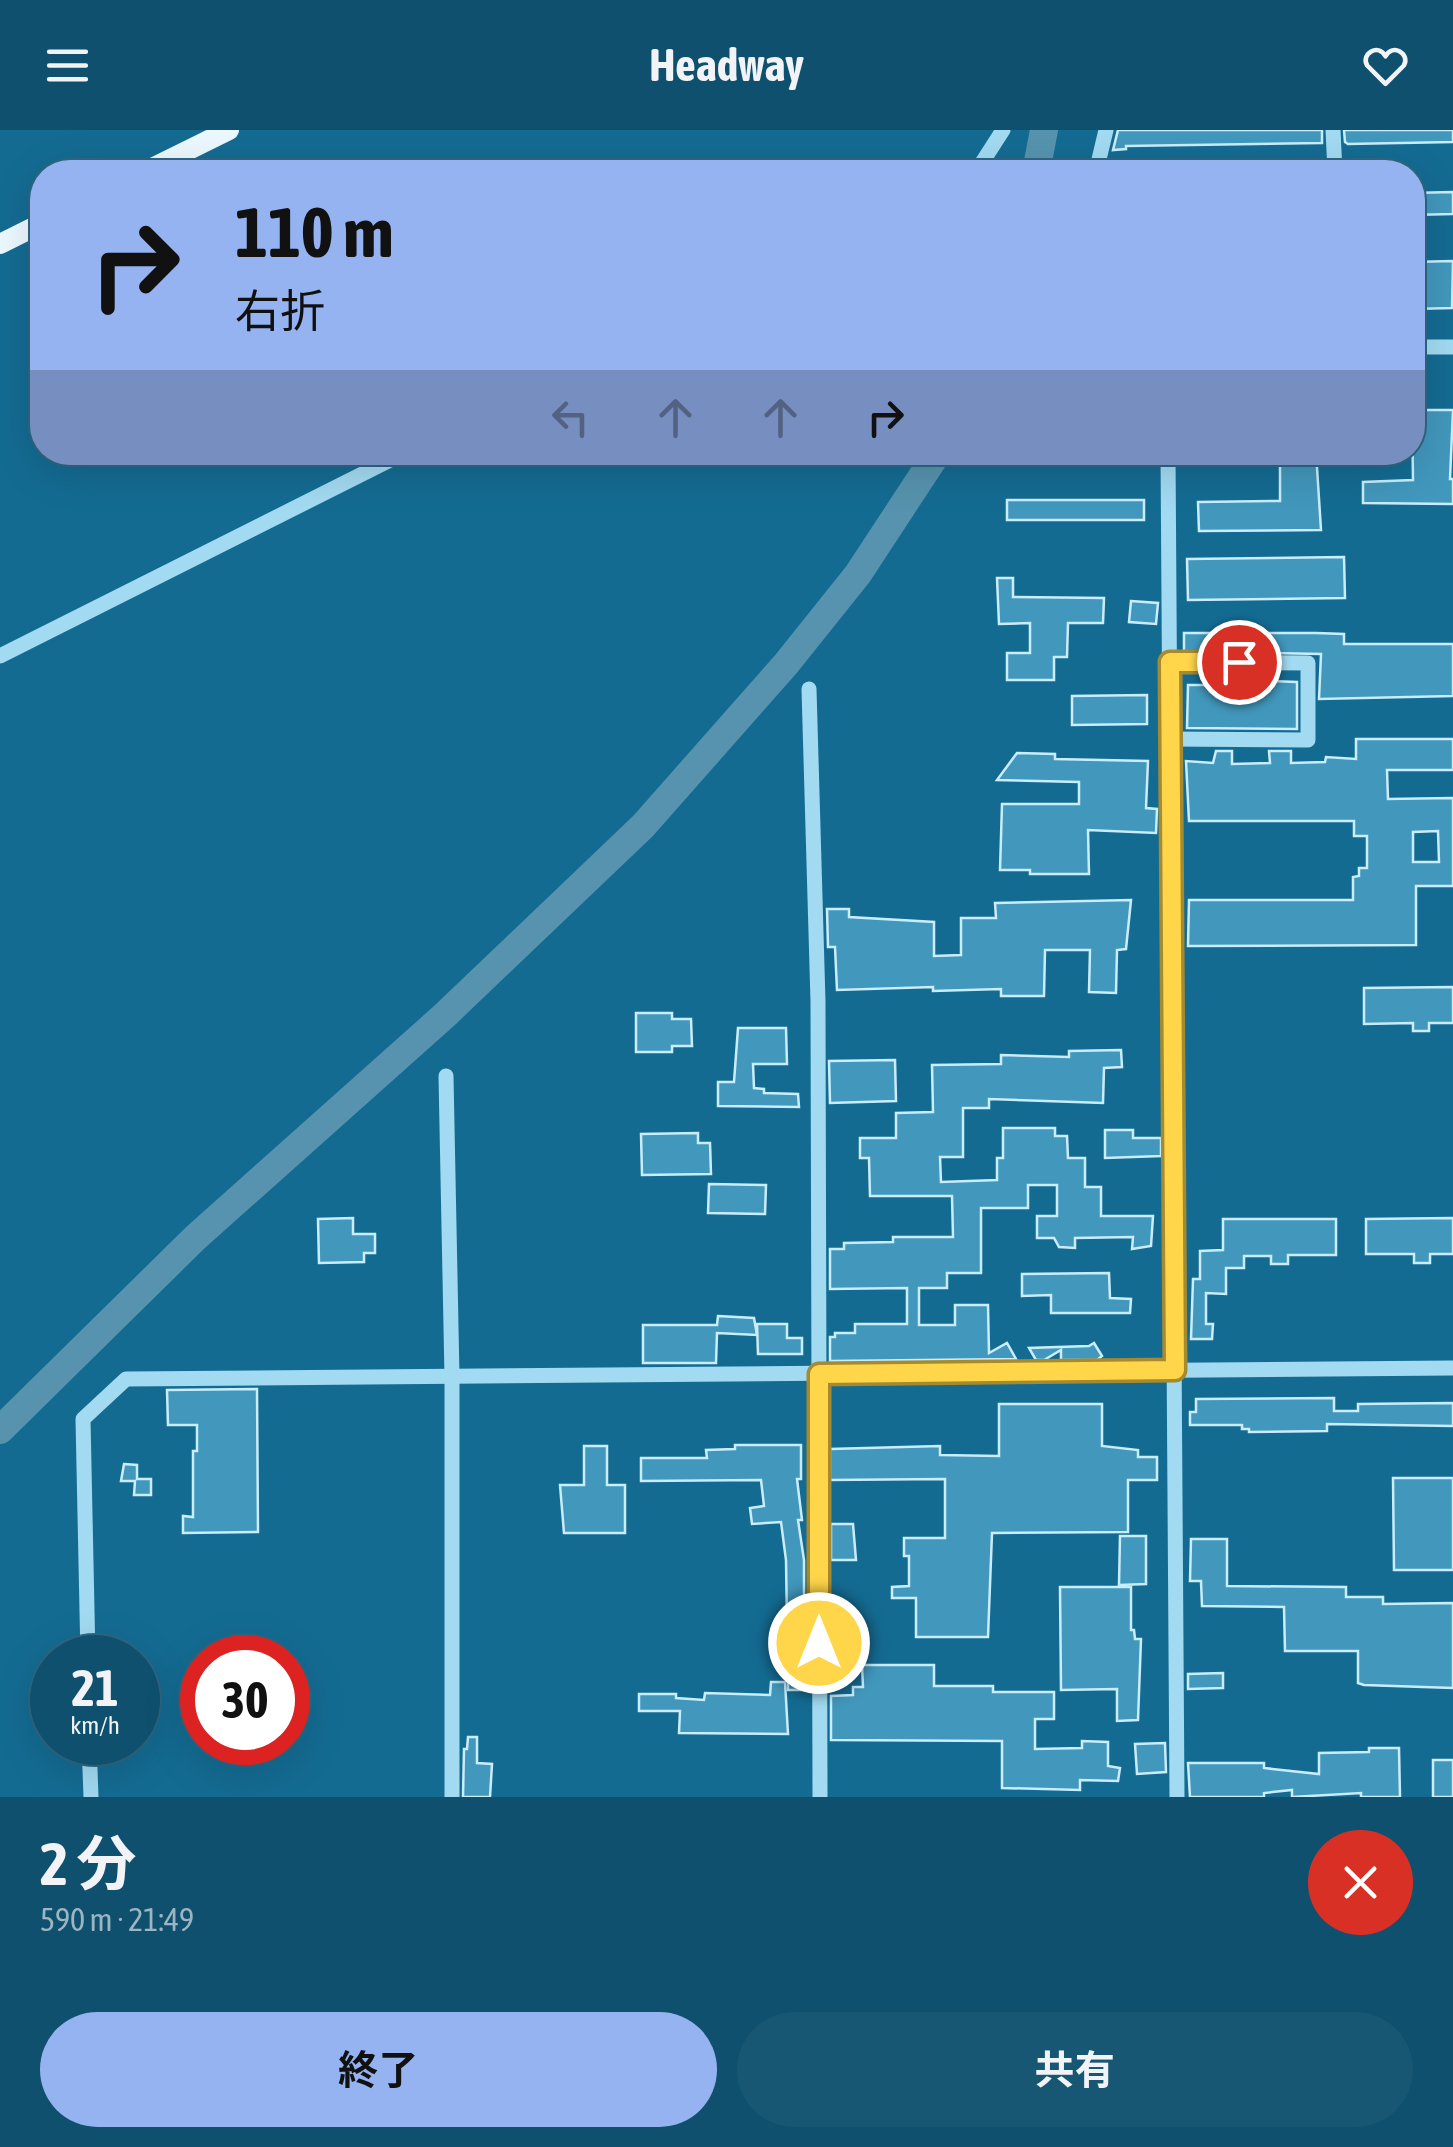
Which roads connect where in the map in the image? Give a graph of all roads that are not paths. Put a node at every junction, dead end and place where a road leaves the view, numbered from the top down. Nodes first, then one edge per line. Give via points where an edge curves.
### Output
1 (229, 130) edge
2 (1003, 130) edge
3 (1106, 130) edge
4 (1334, 130) edge
5 (168, 160) edge
6 (984, 160) edge
7 (1099, 160) edge
8 (1335, 160) edge
9 (30, 229) edge
10 (0, 244) edge
11 (1453, 347) edge
12 (1425, 348) edge
13 (380, 465) edge
14 (1168, 465) edge
15 (0, 656) edge
16 (1170, 662) junction
17 (809, 689) dead end
18 (1170, 739) junction
19 (446, 1076) dead end
20 (1453, 1368) edge
21 (1175, 1370) junction
22 (819, 1374) junction
23 (452, 1376) junction
24 (88, 1635) edge
25 (90, 1765) edge
26 (90, 1797) edge
27 (452, 1797) edge
28 (820, 1797) edge
29 (1178, 1797) edge

1 - 5 main road
2 - 6 street
3 - 7 street
4 - 8 street
9 - 10 main road
11 - 12 street
13 - 15 street
14 - 16 street
16 - 18 street
16 - 18 street via 1308,663 1308,740
17 - 22 street
18 - 21 street
19 - 23 street
20 - 21 street
21 - 22 street
21 - 29 street
22 - 23 street
22 - 28 street
23 - 24 street via 126,1379 83,1419
23 - 27 street
25 - 26 street

